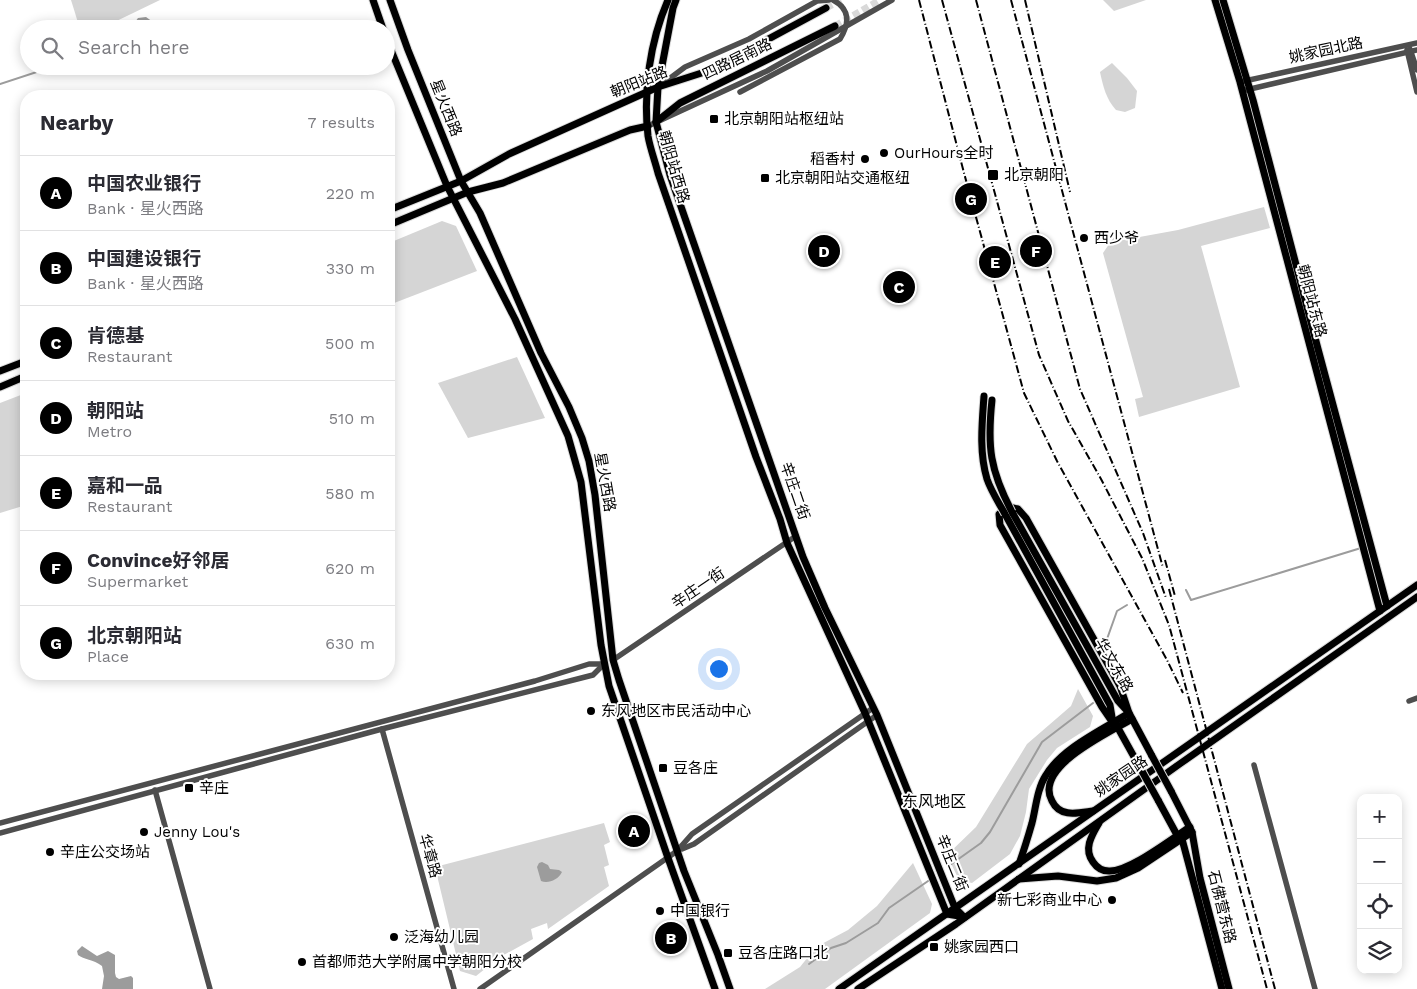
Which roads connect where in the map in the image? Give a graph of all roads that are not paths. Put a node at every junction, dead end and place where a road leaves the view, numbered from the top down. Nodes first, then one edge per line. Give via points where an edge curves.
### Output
1 (373, 0) edge
2 (390, 0) edge
3 (668, 0) edge
4 (676, 0) edge
5 (831, 0) edge
6 (892, 0) edge
7 (1215, 0) edge
8 (1223, 0) edge
9 (826, 8) tunnel mouth
10 (380, 20) edge
11 (835, 26) tunnel mouth
12 (1417, 43) edge
13 (1407, 45) junction
14 (1412, 51) edge
15 (395, 60) edge
16 (1417, 70) edge
17 (1243, 81) junction
18 (658, 87) junction
19 (1246, 90) junction
20 (647, 92) junction
21 (740, 92) dead end
22 (1417, 92) edge
23 (656, 122) junction
24 (648, 126) junction
25 (461, 181) junction
26 (447, 186) junction
27 (468, 192) junction
28 (452, 198) junction
29 (395, 208) edge
30 (395, 222) edge
31 (706, 277) joint
32 (695, 281) joint
33 (20, 363) edge
34 (0, 371) edge
35 (20, 379) edge
36 (0, 387) edge
37 (984, 396) dead end
38 (992, 400) dead end
39 (1009, 513) junction
40 (796, 536) junction
41 (787, 543) junction
42 (1417, 585) edge
43 (1417, 597) edge
44 (1387, 606) junction
45 (1380, 611) junction
46 (613, 660) junction
47 (604, 664) junction
48 (1417, 698) edge
49 (1409, 700) dead end
50 (875, 711) junction
51 (865, 713) junction
52 (1130, 716) junction
53 (868, 721) junction
54 (1116, 725) junction
55 (382, 729) junction
56 (1254, 765) dead end
57 (155, 790) junction
58 (1094, 811) junction
59 (1102, 820) junction
60 (0, 823) edge
61 (1191, 830) junction
62 (0, 833) edge
63 (1180, 837) junction
64 (677, 851) junction
65 (668, 858) junction
66 (1019, 864) junction
67 (1019, 879) junction
68 (955, 908) junction
69 (947, 914) junction
70 (965, 917) junction
71 (210, 989) edge
72 (454, 989) edge
73 (480, 989) edge
74 (715, 989) edge
75 (730, 989) edge
76 (839, 989) edge
77 (858, 989) edge
78 (1222, 989) edge
79 (1229, 989) edge
80 (1315, 989) edge

1 - 10 main road
2 - 25 main road, 星火西路
3 - 20 main road, 朝阳站西路 via 654,42
4 - 18 main road, 朝阳站西路
5 - 18 street via 816,0 749,39 685,67
5 - 21 street via 843,5 846,13 840,39
6 - 23 street via 767,71
7 - 17 main road, 朝阳站东路
8 - 17 main road, 朝阳站东路
9 - 18 main road, 朝阳站路 via 711,70
11 - 23 main road, 四路居南路 via 680,103
12 - 13 street, 姚家园北路
13 - 14 street
13 - 17 street, 姚家园北路
14 - 16 street
14 - 19 street, 姚家园北路
14 - 22 street
15 - 26 main road, 星火西路
17 - 19 main road, 朝阳站东路
18 - 20 main road, 朝阳站路
18 - 23 main road, 朝阳站西路
19 - 44 main road, 朝阳站东路
19 - 45 main road, 朝阳站东路
20 - 24 main road, 朝阳站西路
20 - 25 main road, 朝阳站路 via 509,154
23 - 24 street
23 - 31 main road, 朝阳站西路 via 670,175
24 - 27 main road via 630,130 503,183
24 - 32 main road, 朝阳站西路 via 658,173
25 - 26 main road, 朝阳站路
25 - 27 main road, 星火西路
26 - 28 main road, 星火西路
26 - 29 main road, 朝阳站路
27 - 28 main road
27 - 46 main road, 星火西路 via 569,407 589,461
28 - 30 main road
28 - 47 main road, 星火西路 via 514,319 568,436 581,482
31 - 40 main road, 辛庄二街
32 - 41 main road, 辛庄二街
33 - 34 main road
35 - 36 main road
37 - 39 main road, bridge via 982,454 988,479
38 - 39 main road, bridge via 989,429 994,472
39 - 52 main road, 华文东路 via 1118,701
39 - 54 main road, 华文东路 via 1110,705
40 - 41 street, 辛庄一街
40 - 50 main road, 辛庄二街 via 825,608
41 - 46 street, 辛庄一街
41 - 51 main road, 辛庄二街
42 - 44 main road, 姚家园路
43 - 59 main road, 姚家园路
44 - 45 main road, 姚家园路
45 - 58 main road, 姚家园路
46 - 64 main road, 星火西路
47 - 55 street via 593,675
47 - 60 street via 589,664
47 - 65 main road, 星火西路
48 - 49 street
50 - 51 street
50 - 53 street
50 - 68 main road, 辛庄二街
51 - 53 main road, 辛庄二街
51 - 64 street via 692,834
52 - 54 main road
52 - 54 main road via 1120,686 1026,518 1018,509 1009,508 999,514 1000,525 1048,612
52 - 61 main road, 华文东路, bridge
53 - 64 street via 694,844
53 - 69 main road, 辛庄二街
54 - 58 main road via 1064,762 1050,780 1048,789 1057,808 1065,813
54 - 63 main road, 华文东路, bridge
54 - 66 main road via 1067,752 1045,776
55 - 57 street
55 - 72 street, 华章路
56 - 80 street
57 - 62 street
57 - 71 street
58 - 66 main road, 姚家园路
59 - 63 main road via 1091,837 1088,849 1092,861 1101,870 1124,868
59 - 67 main road, 姚家园路
61 - 63 main road
61 - 79 main road, 石佛营东路
63 - 67 main road via 1138,868 1116,878 1097,881 1058,876
63 - 78 main road, 石佛营东路
64 - 65 street
64 - 75 main road, 星火西路
65 - 73 street
65 - 74 main road, 星火西路
66 - 68 main road, 姚家园路
67 - 70 main road, 姚家园路
68 - 69 main road, 姚家园路
68 - 70 main road, 辛庄二街
69 - 70 main road, 辛庄二街
69 - 76 main road, 姚家园路
70 - 77 main road, 姚家园路

